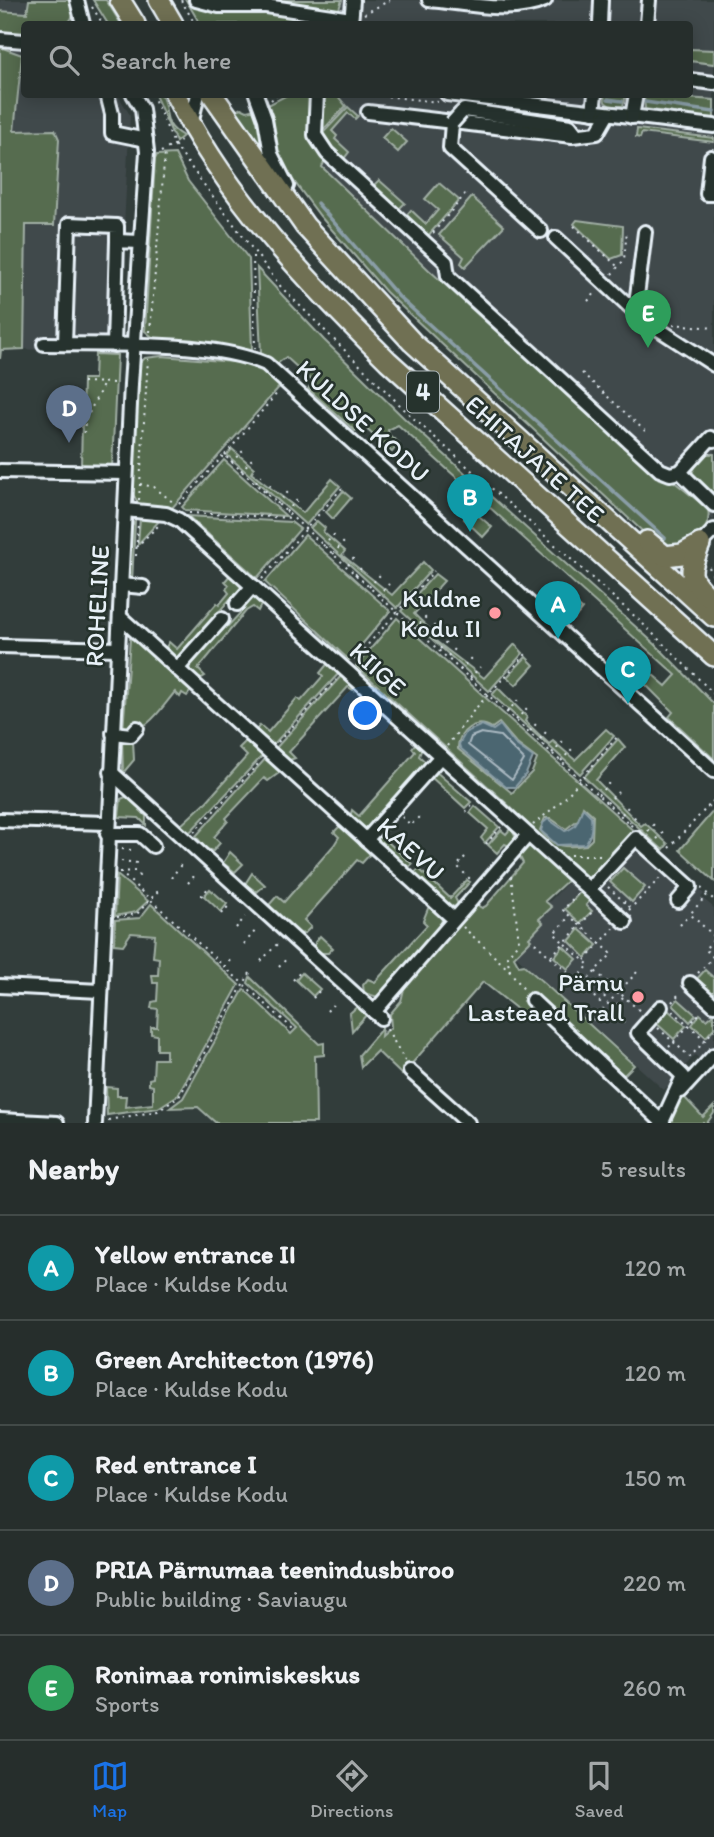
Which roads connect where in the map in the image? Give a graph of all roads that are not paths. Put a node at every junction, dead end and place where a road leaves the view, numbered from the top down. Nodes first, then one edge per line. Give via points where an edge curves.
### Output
1 (77, 0) edge
2 (120, 0) edge
3 (196, 0) edge
4 (353, 0) edge
5 (429, 0) edge
6 (545, 0) edge
7 (601, 0) edge
8 (649, 0) edge
9 (160, 1) edge
10 (354, 20) edge
11 (82, 21) edge
12 (133, 21) edge
13 (171, 21) edge
14 (600, 21) edge
15 (647, 21) edge
16 (0, 39) edge
17 (21, 41) edge
18 (693, 80) edge
19 (714, 83) edge
20 (108, 98) edge
21 (135, 98) edge
22 (177, 98) edge
23 (204, 98) edge
24 (207, 98) edge
25 (257, 98) edge
26 (317, 98) edge
27 (484, 98) edge
28 (594, 98) edge
29 (635, 98) edge
30 (368, 112) dead end
31 (593, 112) junction
32 (608, 114) junction
33 (632, 117) junction
34 (191, 126) junction
35 (714, 126) edge
36 (577, 135) junction
37 (146, 141) junction
38 (711, 157) dead end
39 (714, 194) edge
40 (305, 226) junction
41 (541, 231) dead end
42 (645, 232) dead end
43 (556, 238) dead end
44 (117, 241) junction
45 (140, 242) junction
46 (635, 312) junction
47 (44, 344) dead end
48 (65, 344) junction
49 (114, 345) junction
50 (134, 346) junction
51 (714, 365) edge
52 (713, 437) edge
53 (0, 471) edge
54 (680, 472) junction
55 (126, 473) junction
56 (714, 505) edge
57 (594, 508) junction
58 (125, 510) junction
59 (707, 537) edge
60 (121, 585) junction
61 (143, 587) dead end
62 (253, 587) junction
63 (714, 602) edge
64 (237, 604) dead end
65 (120, 617) junction
66 (714, 617) edge
67 (222, 619) dead end
68 (0, 646) edge
69 (118, 649) junction
70 (713, 657) edge
71 (177, 669) junction
72 (136, 728) dead end
73 (113, 733) junction
74 (441, 756) junction
75 (714, 771) edge
76 (111, 772) junction
77 (0, 820) edge
78 (108, 829) junction
79 (528, 835) junction
80 (366, 840) junction
81 (153, 846) dead end
82 (585, 890) junction
83 (678, 901) dead end
84 (454, 919) junction
85 (623, 920) road end
86 (690, 983) road end
87 (0, 986) edge
88 (100, 991) junction
89 (532, 1000) road end
90 (710, 1005) edge
91 (655, 1006) road end
92 (714, 1055) edge
93 (410, 1071) road end
94 (673, 1100) junction
95 (0, 1121) edge
96 (99, 1122) edge
97 (663, 1122) edge
98 (57, 1123) edge
99 (468, 1123) edge

1 - 11 street
2 - 12 highway
3 - 10 street
4 - 10 street
5 - 6 street via 513,7
7 - 14 street
8 - 15 street
9 - 13 highway
16 - 17 street
18 - 19 street
20 - 37 street via 112,134
21 - 37 street, ROHELINE via 142,109
22 - 34 highway, EHITAJATE TEE / 4
23 - 34 street
24 - 40 highway, EHITAJATE TEE / 4
25 - 40 street via 271,154 283,181 305,211
26 - 54 street via 314,126 319,143 446,261 448,276 660,470
27 - 31 street
28 - 31 street
29 - 33 street
30 - 36 street
31 - 32 street
32 - 33 street
32 - 36 street via 597,133
33 - 35 street
34 - 70 highway, EHITAJATE TEE / 4 via 260,223 341,314
36 - 41 street via 570,125 464,110 457,118 450,148
37 - 45 street, ROHELINE
38 - 39 street via 707,194
40 - 57 highway, EHITAJATE TEE / 4 via 412,342
42 - 46 street
43 - 46 street
44 - 45 street
44 - 48 street via 117,226 69,224
44 - 49 street
45 - 50 street, ROHELINE
46 - 51 street
47 - 48 street, KULDSE KODU
48 - 49 street, KULDSE KODU
49 - 50 street, KULDSE KODU
50 - 55 street, ROHELINE
50 - 75 street, KULDSE KODU via 232,353 266,364
52 - 54 street
53 - 55 street
54 - 56 street
55 - 58 street, ROHELINE
57 - 59 highway via 615,514 665,556 682,555
57 - 66 highway, EHITAJATE TEE / 4
58 - 60 street, ROHELINE
58 - 62 street, KIIGE via 174,510 179,520
59 - 63 highway via 690,569 694,583
60 - 61 street
60 - 65 street, ROHELINE
62 - 64 street
62 - 74 street, KIIGE
65 - 69 street, ROHELINE
65 - 71 street, KAEVU
67 - 71 street
68 - 69 street
69 - 73 street, ROHELINE
71 - 80 street, KAEVU
72 - 73 street via 131,735
73 - 76 street, ROHELINE
74 - 79 street, KIIGE
74 - 80 street
76 - 78 street, ROHELINE
76 - 84 street via 377,1015
77 - 78 street
78 - 81 street via 140,835
78 - 88 street, ROHELINE
79 - 82 street, KIIGE
79 - 84 street
80 - 84 street, KAEVU
82 - 83 street via 636,838 690,887
82 - 85 street, KIIGE
86 - 90 street
87 - 88 street
88 - 96 street, ROHELINE
89 - 97 street
91 - 94 street via 638,1033 683,1076
92 - 94 street
93 - 99 street
94 - 97 street
95 - 98 street

